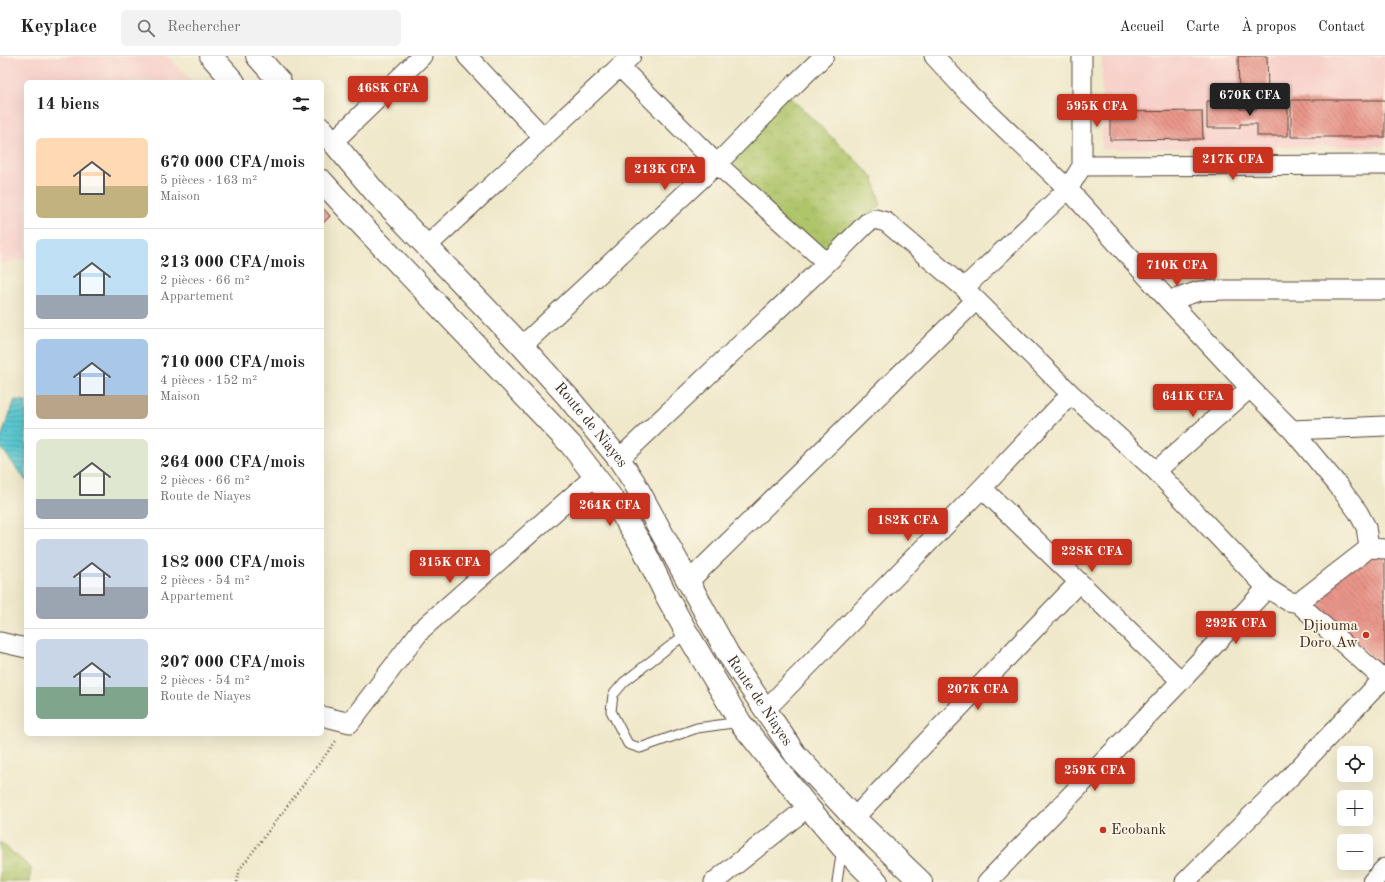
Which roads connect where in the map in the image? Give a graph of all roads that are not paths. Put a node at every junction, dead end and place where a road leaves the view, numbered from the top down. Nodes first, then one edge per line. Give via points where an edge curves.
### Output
1 (211, 56) edge
2 (257, 56) edge
3 (422, 56) edge
4 (467, 56) edge
5 (824, 56) edge
6 (934, 56) edge
7 (1082, 56) edge
8 (625, 61) edge
9 (232, 80) edge
10 (278, 80) edge
11 (327, 135) edge
12 (544, 138) junction
13 (717, 164) junction
14 (1385, 164) edge
15 (1082, 166) junction
16 (324, 183) edge
17 (1068, 189) junction
18 (427, 246) junction
19 (827, 263) junction
20 (1385, 290) edge
21 (970, 294) junction
22 (1169, 301) junction
23 (522, 346) junction
24 (1250, 388) junction
25 (1071, 394) junction
26 (1385, 426) edge
27 (1292, 430) junction
28 (619, 459) junction
29 (1156, 471) junction
30 (594, 476) junction
31 (982, 488) junction
32 (1377, 548) edge
33 (689, 580) junction
34 (1079, 582) junction
35 (1267, 588) junction
36 (1298, 603) junction
37 (686, 633) junction
38 (0, 642) edge
39 (24, 648) edge
40 (1384, 680) edge
41 (1181, 681) junction
42 (765, 710) junction
43 (324, 716) edge
44 (740, 722) junction
45 (808, 807) junction
46 (854, 818) junction
47 (842, 847) junction
48 (1385, 868) edge
49 (714, 882) edge
50 (837, 882) edge
51 (877, 882) edge
52 (921, 882) edge
53 (987, 882) edge
54 (1185, 882) edge
55 (1372, 882) edge

1 - 9 main road
2 - 10 main road
3 - 11 street
4 - 12 street
5 - 13 street
6 - 17 street via 968,94
7 - 15 street
8 - 12 street
8 - 13 street
11 - 18 main road, Route de Niayes via 375,192
12 - 18 street
13 - 19 street
13 - 23 street
14 - 15 street
15 - 17 street
16 - 30 main road, Route de Niayes via 571,445
17 - 21 street
17 - 22 street
18 - 23 main road, Route de Niayes
19 - 21 street via 867,224 878,219 886,222
19 - 28 street
20 - 22 street via 1199,291
21 - 25 street
21 - 33 street
22 - 24 street
23 - 28 main road, Route de Niayes via 590,422
24 - 27 street
24 - 29 street
25 - 29 street
25 - 31 street
26 - 27 street
27 - 32 street via 1358,512
28 - 33 main road, Route de Niayes
29 - 35 street
30 - 37 main road, Route de Niayes via 641,544
30 - 43 street via 421,630 350,722
31 - 34 street
31 - 42 street
32 - 36 street
33 - 42 main road, Route de Niayes via 728,654
34 - 41 street
34 - 46 street
35 - 36 street via 1288,601
35 - 41 street
36 - 40 street
37 - 44 main road, Route de Niayes
37 - 44 lane via 624,682 613,695 611,711 628,744 640,748 697,728
38 - 39 street
40 - 54 street
41 - 53 street
42 - 46 main road, Route de Niayes via 795,754
44 - 45 main road, Route de Niayes
45 - 47 main road, Route de Niayes
45 - 49 street
46 - 52 main road, Route de Niayes
47 - 50 lane
47 - 51 main road, Route de Niayes
48 - 55 street

